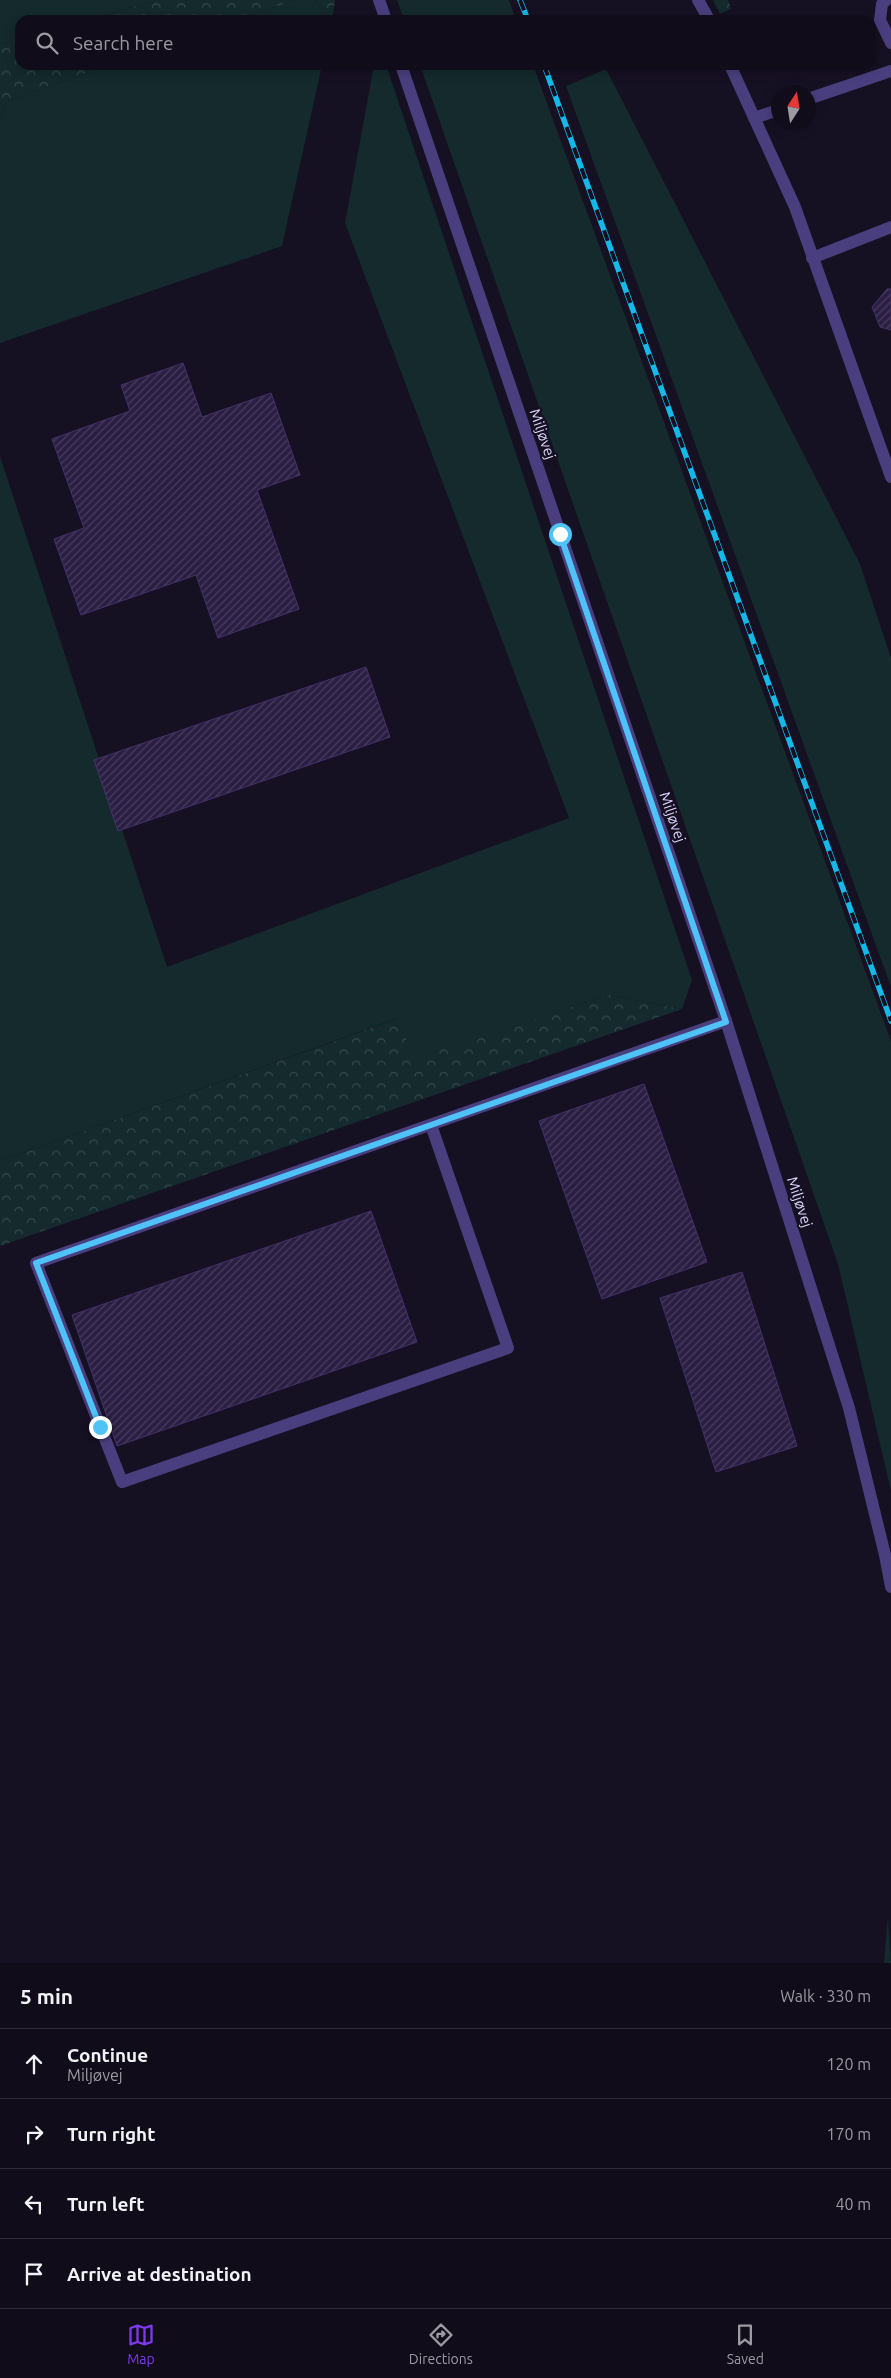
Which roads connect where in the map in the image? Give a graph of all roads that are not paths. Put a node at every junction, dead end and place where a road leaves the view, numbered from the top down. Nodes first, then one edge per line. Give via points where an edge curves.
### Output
1 (379, 0) edge
2 (698, 0) edge
3 (886, 0) edge
4 (384, 15) edge
5 (706, 15) edge
6 (891, 43) edge
7 (403, 70) edge
8 (732, 70) edge
9 (891, 71) edge
10 (816, 96) edge
11 (771, 112) edge
12 (754, 118) junction
13 (891, 227) edge
14 (812, 258) junction
15 (891, 477) edge
16 (726, 1022) junction
17 (431, 1125) junction
18 (891, 1587) edge

1 - 4 street
2 - 5 street
3 - 6 street via 882,4 880,20
7 - 16 street, Miljøvej
8 - 12 street
9 - 10 street
11 - 12 street
12 - 14 street via 795,207
13 - 14 street
14 - 15 street
16 - 17 street
16 - 18 street, Miljøvej via 849,1408
17 - 17 street via 36,1263 122,1482 508,1348

